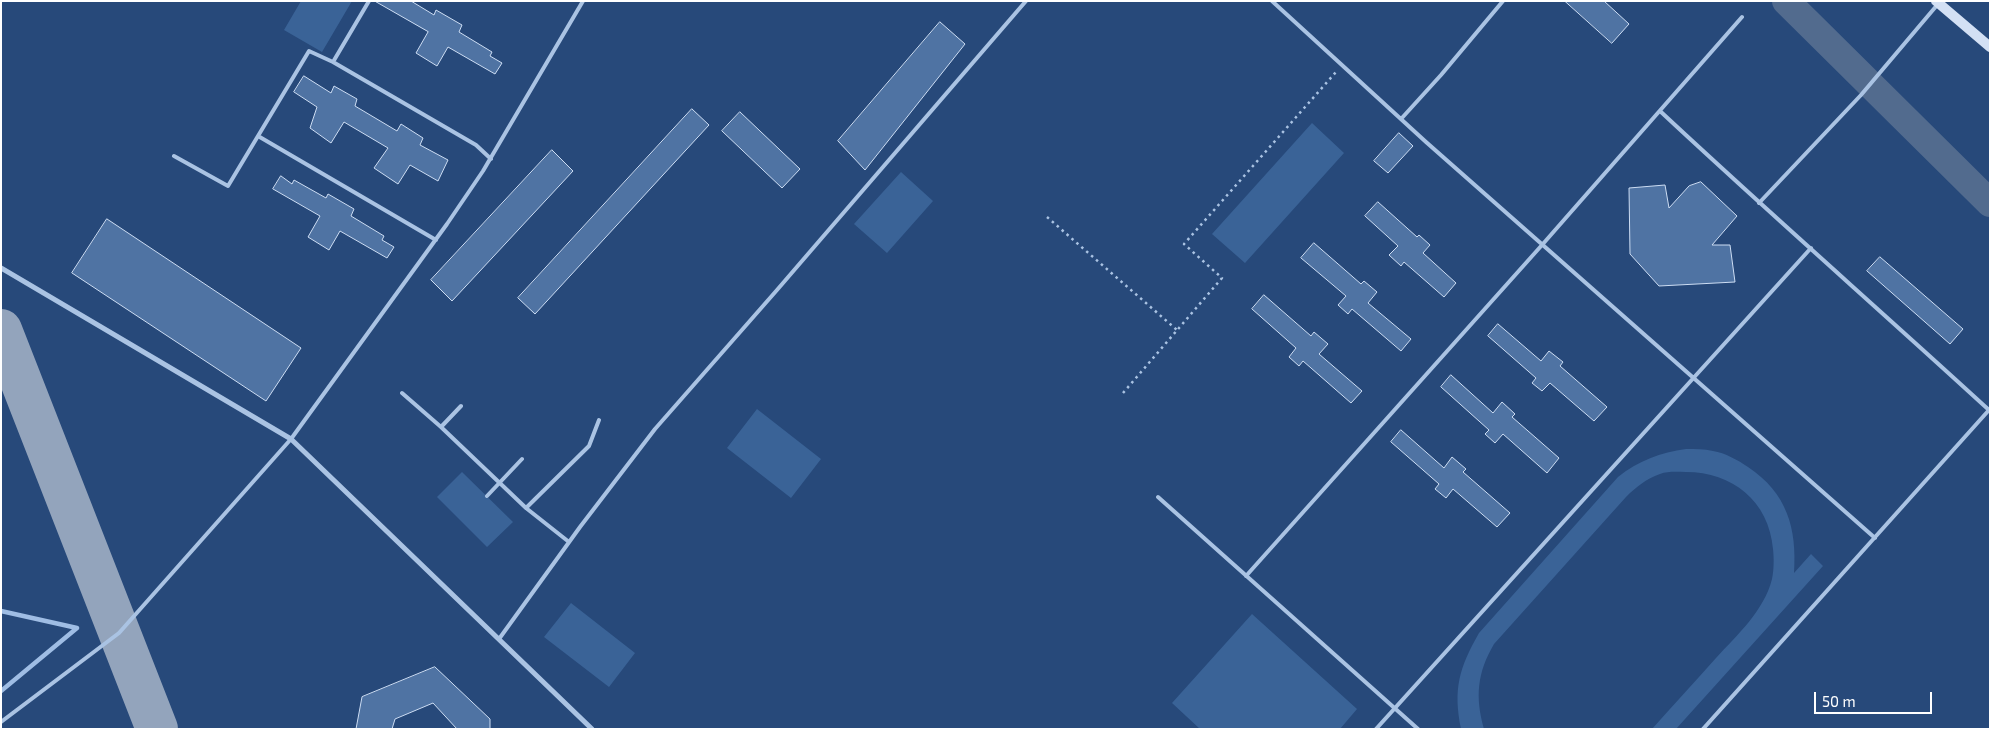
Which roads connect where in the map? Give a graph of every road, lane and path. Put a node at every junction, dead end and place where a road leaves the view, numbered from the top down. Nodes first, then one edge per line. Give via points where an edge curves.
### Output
1 (368, 1) edge
2 (583, 1) edge
3 (1026, 1) edge
4 (1272, 1) edge
5 (1503, 1) edge
6 (1937, 3) edge
7 (1742, 17) dead end
8 (1990, 47) edge
9 (333, 62) junction
10 (1342, 65) junction
11 (1660, 111) junction
12 (1401, 119) junction
13 (258, 136) junction
14 (174, 156) dead end
15 (490, 159) junction
16 (1759, 204) junction
17 (1047, 217) dead end
18 (436, 240) junction
19 (1542, 245) junction
20 (1811, 248) junction
21 (1, 268) edge
22 (1177, 330) junction
23 (1693, 379) junction
24 (402, 393) dead end
25 (1123, 393) dead end
26 (461, 406) dead end
27 (599, 420) dead end
28 (441, 427) junction
29 (291, 439) junction
30 (522, 459) dead end
31 (499, 483) junction
32 (487, 496) dead end
33 (1158, 497) dead end
34 (526, 508) junction
35 (1874, 538) junction
36 (569, 542) junction
37 (1246, 576) junction
38 (499, 639) junction
39 (1395, 708) junction
40 (1, 722) edge
41 (592, 729) edge
42 (1376, 729) edge
43 (1418, 729) edge
44 (1703, 729) edge

1 - 9 lane
2 - 15 lane
3 - 36 lane via 654,428
4 - 10 lane
5 - 12 lane
6 - 8 street
6 - 16 lane via 1896,55
7 - 11 lane
9 - 13 lane via 309,51
9 - 15 lane via 476,145
10 - 12 lane
10 - 22 path via 1184,244 1222,278
11 - 16 lane
11 - 19 lane
12 - 19 lane
13 - 14 lane via 228,186
13 - 18 lane
15 - 18 lane
16 - 20 lane
17 - 22 path
18 - 29 lane
19 - 23 lane
19 - 37 lane
20 - 23 lane
20 - 35 lane via 1989,410
21 - 29 street
22 - 25 path
23 - 35 lane
23 - 39 lane
24 - 28 lane
26 - 28 lane
27 - 34 lane via 589,446
28 - 31 lane
29 - 38 street
29 - 40 lane via 119,633
30 - 31 lane
31 - 32 lane
31 - 34 lane
33 - 37 lane
34 - 36 lane
35 - 44 lane
36 - 38 lane
37 - 39 lane
38 - 41 street
39 - 42 lane
39 - 43 lane

